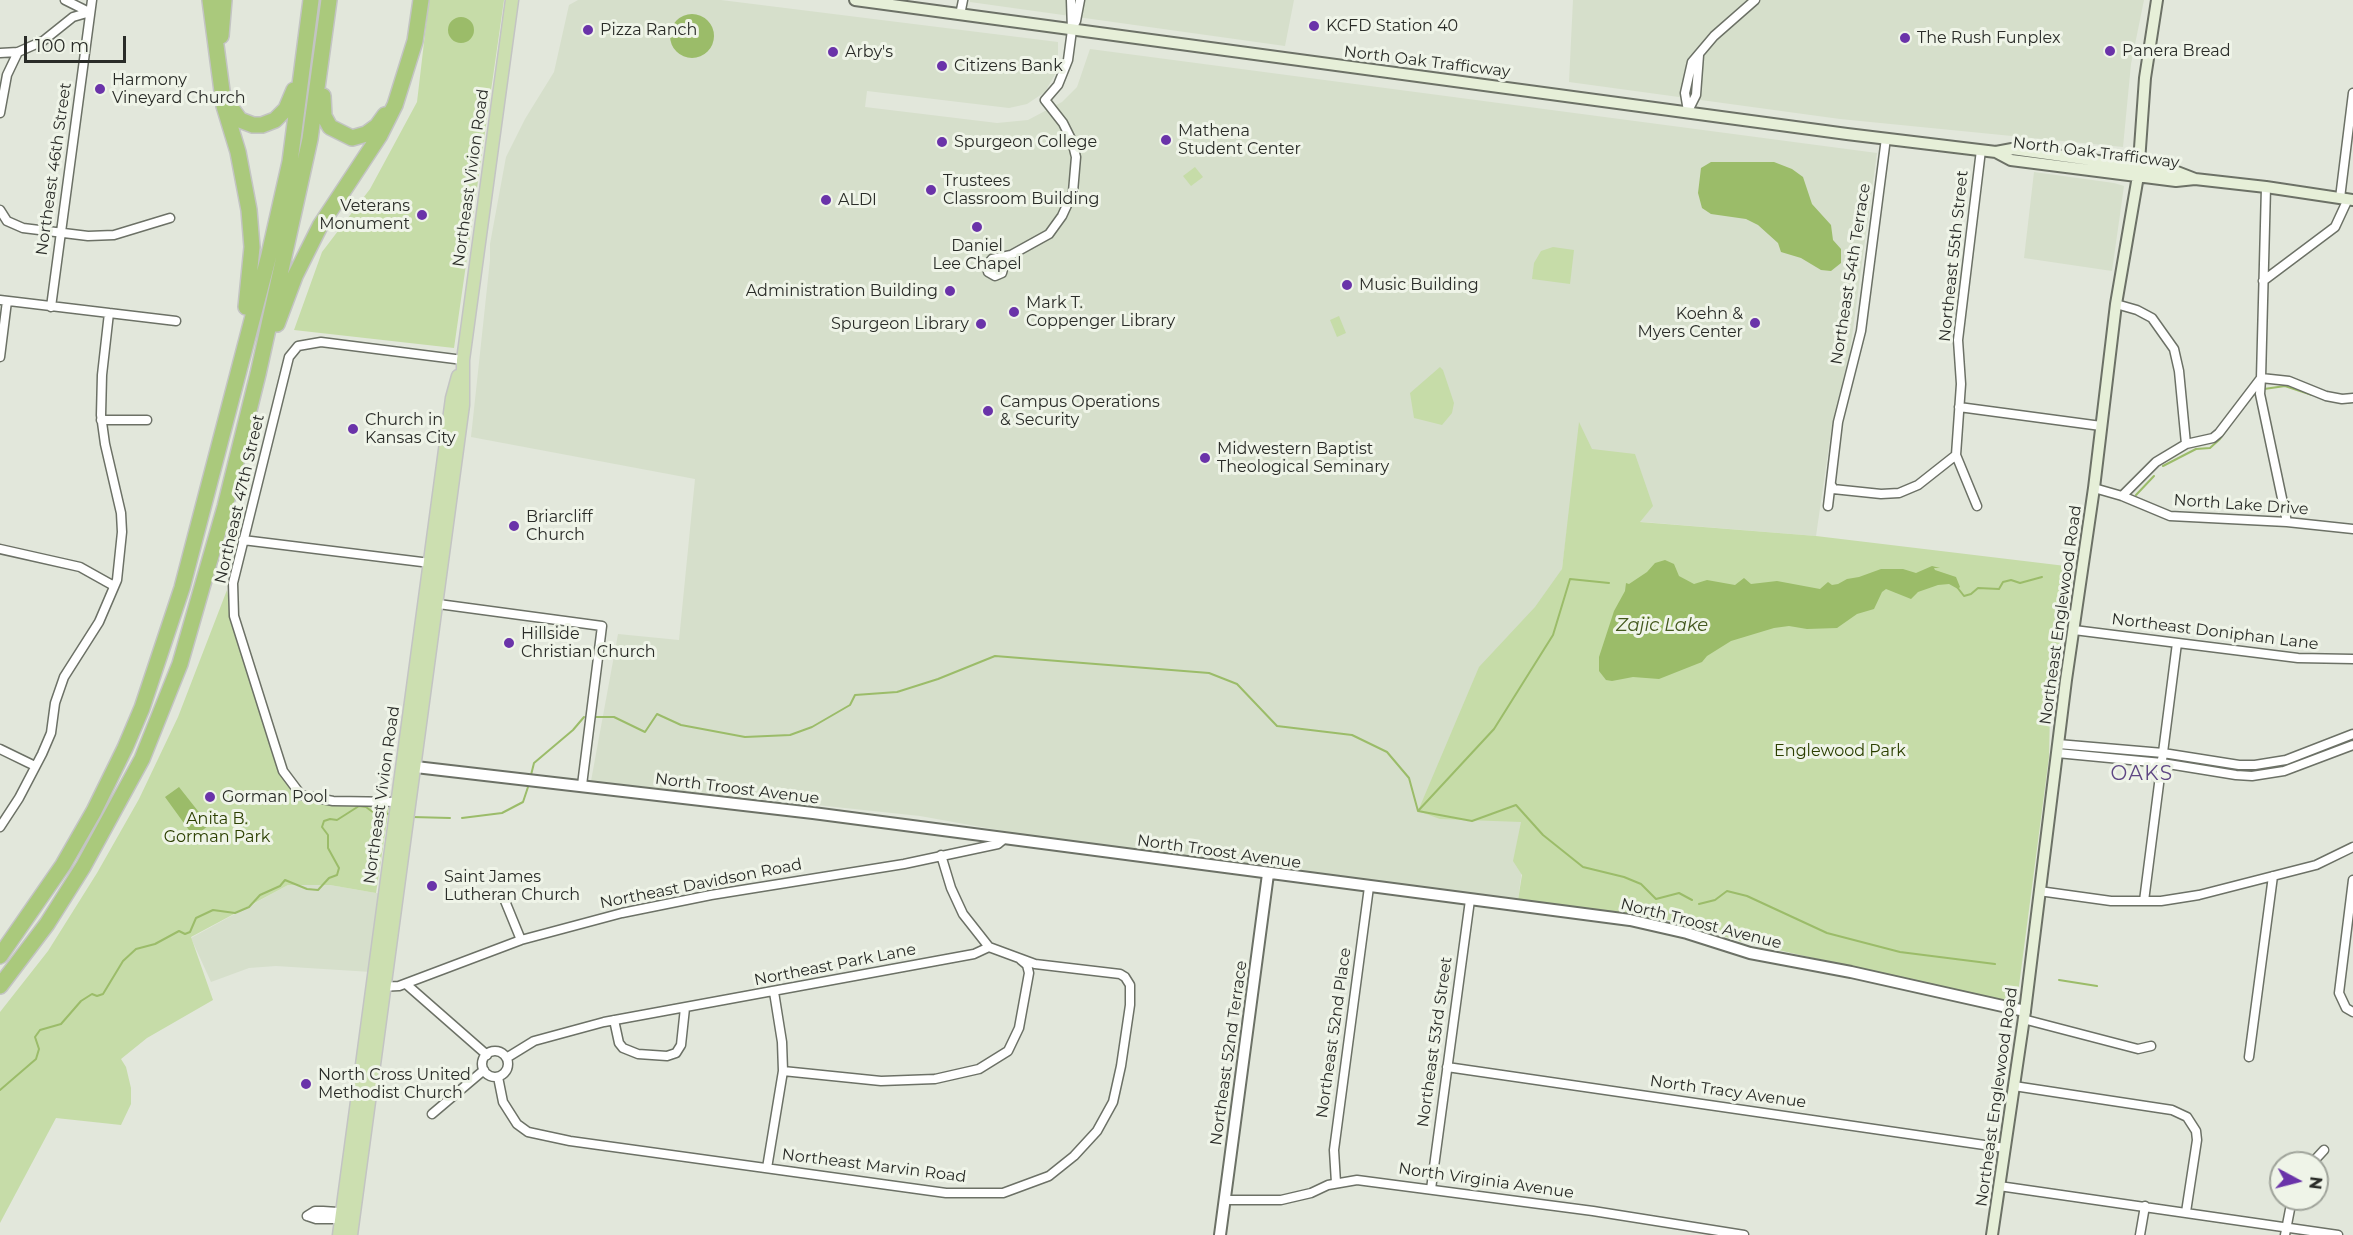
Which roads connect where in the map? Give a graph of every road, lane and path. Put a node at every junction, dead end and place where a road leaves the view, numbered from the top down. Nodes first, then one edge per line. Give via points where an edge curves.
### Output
1 (65, 0) edge
2 (92, 0) edge
3 (210, 0) edge
4 (224, 0) edge
5 (311, 0) edge
6 (329, 0) edge
7 (409, 0) edge
8 (421, 0) edge
9 (855, 0) edge
10 (963, 0) edge
11 (1071, 0) edge
12 (1080, 0) edge
13 (1755, 0) edge
14 (2157, 0) edge
15 (512, 1) edge
16 (74, 6) junction
17 (90, 12) junction
18 (960, 15) junction
19 (73, 17) junction
20 (1071, 30) junction
21 (307, 38) junction
22 (18, 52) junction
23 (0, 55) edge
24 (321, 57) junction
25 (8, 72) junction
26 (2353, 93) edge
27 (1688, 111) junction
28 (0, 113) edge
29 (1886, 138) junction
30 (1981, 150) junction
31 (2139, 172) junction
32 (2266, 187) junction
33 (2347, 199) edge
34 (0, 210) edge
35 (170, 218) dead end
36 (61, 232) junction
37 (1006, 257) dead end
38 (2263, 280) junction
39 (4, 301) edge
40 (2116, 304) junction
41 (51, 307) junction
42 (109, 313) junction
43 (176, 321) dead end
44 (243, 350) junction
45 (0, 357) edge
46 (463, 360) junction
47 (258, 374) junction
48 (2261, 378) junction
49 (2353, 398) edge
50 (1959, 407) junction
51 (102, 420) junction
52 (147, 420) dead end
53 (2101, 426) junction
54 (2186, 444) junction
55 (1956, 455) junction
56 (1832, 486) junction
57 (2094, 488) junction
58 (2122, 496) junction
59 (1828, 506) dead end
60 (1977, 506) dead end
61 (2287, 522) junction
62 (2353, 529) edge
63 (243, 540) junction
64 (0, 549) edge
65 (430, 563) junction
66 (114, 586) junction
67 (430, 603) junction
68 (2074, 630) junction
69 (2177, 644) junction
70 (2353, 659) edge
71 (2353, 734) edge
72 (2353, 745) edge
73 (2058, 748) junction
74 (0, 749) edge
75 (2163, 753) junction
76 (2162, 764) junction
77 (35, 766) junction
78 (408, 766) junction
79 (582, 784) junction
80 (403, 803) junction
81 (0, 827) edge
82 (1004, 839) junction
83 (2353, 847) edge
84 (941, 855) junction
85 (1268, 874) junction
86 (2273, 876) junction
87 (2353, 880) edge
88 (1368, 887) junction
89 (2039, 891) junction
90 (503, 896) dead end
91 (1470, 900) junction
92 (2144, 901) junction
93 (521, 940) junction
94 (990, 947) junction
95 (0, 956) edge
96 (1019, 958) junction
97 (406, 984) junction
98 (0, 986) edge
99 (379, 987) junction
100 (774, 992) junction
101 (685, 1008) junction
102 (2353, 1012) edge
103 (2024, 1015) junction
104 (614, 1020) junction
105 (2151, 1046) dead end
106 (487, 1055) junction
107 (508, 1057) junction
108 (2249, 1057) dead end
109 (1447, 1067) junction
110 (484, 1070) junction
111 (783, 1071) junction
112 (498, 1077) junction
113 (2014, 1086) junction
114 (432, 1114) dead end
115 (2005, 1148) junction
116 (351, 1149) junction
117 (361, 1162) junction
118 (767, 1168) junction
119 (1336, 1183) junction
120 (1999, 1186) junction
121 (1431, 1189) junction
122 (1225, 1200) junction
123 (2145, 1206) junction
124 (2289, 1211) edge
125 (2186, 1212) junction
126 (348, 1216) junction
127 (2285, 1231) edge
128 (339, 1235) edge
129 (351, 1235) edge
130 (1220, 1235) edge
131 (1744, 1235) edge
132 (1992, 1235) edge
133 (2140, 1235) edge
134 (2338, 1235) edge

1 - 16 street
2 - 17 street, Northeast 46th Street
3 - 44 highway via 222,95 238,152 251,235
4 - 21 highway via 221,32 229,106 244,122 266,123 286,110
5 - 21 highway
6 - 24 highway
7 - 24 highway via 412,27 407,50 386,114 366,134 352,138 337,132 326,121 322,109 325,79
8 - 47 highway via 415,41 395,105 307,251
9 - 18 main road, North Oak Trafficway
10 - 18 street
11 - 20 street
12 - 20 street
13 - 27 street via 1714,36 1692,62 1685,93
14 - 31 main road, Northeast Englewood Road via 2145,78
15 - 46 main road, Northeast Vivion Road
16 - 17 street
16 - 19 street
17 - 19 street
17 - 36 street, Northeast 46th Street
18 - 20 main road, North Oak Trafficway
19 - 22 street via 43,41
20 - 27 main road, North Oak Trafficway
20 - 37 street via 1064,74 1046,100 1072,141 1076,157 1072,192 1049,234
21 - 44 highway via 290,162
22 - 23 street
22 - 25 street
23 - 25 street
24 - 47 highway via 310,139
25 - 28 street
26 - 33 street
27 - 29 main road, North Oak Trafficway
29 - 30 main road, North Oak Trafficway
29 - 56 street, Northeast 54th Terrace via 1861,331 1838,422
30 - 31 main road, North Oak Trafficway via 2012,149
30 - 50 street, Northeast 55th Street via 1958,340
31 - 32 main road, North Oak Trafficway via 2177,172 2194,179
31 - 40 main road, Northeast Englewood Road
32 - 33 main road, North Oak Trafficway
32 - 38 street
33 - 38 street via 2335,227
34 - 36 street via 16,226
35 - 36 street via 114,235
36 - 41 street, Northeast 46th Street
38 - 48 street
39 - 41 street
39 - 45 street
40 - 53 main road, Northeast Englewood Road
40 - 54 street via 2152,318 2174,349
41 - 42 street
42 - 43 street
42 - 51 street
44 - 95 highway via 183,588 142,708 94,811 63,865
46 - 63 street, Northeast 47th Street via 321,342 299,345 289,357
46 - 65 main road, Northeast Vivion Road via 452,399
46 - 67 main road, Northeast Vivion Road via 463,405
47 - 98 highway via 180,664 142,759 83,867 47,924
48 - 49 street via 2289,381 2326,396
48 - 54 street via 2219,433
48 - 61 street via 2260,394
50 - 53 street
50 - 55 street, Northeast 55th Street
51 - 52 street
51 - 66 street via 121,513
53 - 57 main road, Northeast Englewood Road
54 - 58 street via 2156,462
55 - 56 street via 1918,485 1899,493
55 - 60 street, Northeast 55th Street
56 - 59 street, Northeast 54th Terrace
57 - 58 street, North Lake Drive
57 - 68 main road, Northeast Englewood Road
58 - 61 street, North Lake Drive via 2170,516
61 - 62 street, North Lake Drive
63 - 65 street
63 - 80 street, Northeast 47th Street via 233,583 234,616 283,771 301,795 333,801
64 - 66 street via 80,567
65 - 67 main road, Northeast Vivion Road
66 - 77 street via 99,622 64,677 51,733
67 - 78 main road, Northeast Vivion Road
67 - 79 street via 602,626
68 - 69 street, Northeast Doniphan Lane
68 - 73 main road, Northeast Englewood Road
69 - 70 street, Northeast Doniphan Lane via 2298,658
69 - 75 street
71 - 75 street via 2301,756 2271,763 2239,765
72 - 76 street via 2268,774 2236,776
73 - 75 street
73 - 76 street
73 - 89 main road, Northeast Englewood Road
74 - 77 street
75 - 76 street
76 - 92 street
77 - 81 street
78 - 79 street, North Troost Avenue
78 - 80 main road, Northeast Vivion Road
79 - 82 street, North Troost Avenue
80 - 99 main road, Northeast Vivion Road
82 - 84 street, Northeast Davidson Road via 998,844
82 - 85 street, North Troost Avenue
83 - 86 street via 2316,865
84 - 93 street, Northeast Davidson Road via 666,903
84 - 94 street via 963,914
85 - 88 street, North Troost Avenue
85 - 122 street, Northeast 52nd Terrace
86 - 92 street via 2199,895
86 - 108 street
87 - 102 street via 2339,993 2346,1008
88 - 91 street, North Troost Avenue
88 - 119 street, Northeast 52nd Place via 1334,1150
89 - 92 street via 2111,901
89 - 103 main road, Northeast Englewood Road
90 - 93 street
91 - 103 street, North Troost Avenue via 1646,923 1750,953 1851,972
91 - 109 street, Northeast 53rd Street
93 - 97 street, Northeast Davidson Road
94 - 96 street
94 - 100 street, Northeast Park Lane via 974,954
96 - 111 street via 1028,965 1029,973 1019,1029 1008,1051 979,1069 935,1079 881,1081
96 - 118 street, Northeast Marvin Road via 1035,964 1120,974 1130,985 1113,1102 1097,1131 1074,1156 1049,1176 1003,1193 960,1194
97 - 99 street, Northeast Davidson Road
97 - 106 street
99 - 116 main road, Northeast Vivion Road
99 - 117 main road, Northeast Vivion Road
100 - 101 street, Northeast Park Lane
100 - 111 street
101 - 104 street, Northeast Park Lane
101 - 104 street via 681,1045 676,1053 667,1056 638,1054 623,1048
103 - 105 street via 2138,1049
103 - 113 main road, Northeast Englewood Road
104 - 107 street, Northeast Park Lane via 534,1041
106 - 107 street via 500,1053
106 - 110 street via 482,1063
107 - 112 street via 507,1069
109 - 115 street, North Tracy Avenue
109 - 121 street, Northeast 53rd Street
110 - 112 street
110 - 114 street
111 - 118 street
112 - 118 street, Northeast Marvin Road via 507,1110 528,1132
113 - 115 main road, Northeast Englewood Road
113 - 125 street via 2172,1110 2187,1117 2197,1140
115 - 120 main road, Northeast Englewood Road
116 - 117 main road
116 - 126 main road, Northeast Vivion Road
117 - 126 main road, Northeast Vivion Road
119 - 121 street, North Virginia Avenue via 1357,1180
119 - 122 street, North Virginia Avenue via 1281,1200
120 - 123 street
120 - 132 main road, Northeast Englewood Road
121 - 131 street, North Virginia Avenue
122 - 130 street, Northeast 52nd Terrace
123 - 125 street
123 - 133 street
124 - 127 street
125 - 127 street
126 - 128 main road, Northeast Vivion Road
126 - 129 main road, Northeast Vivion Road
127 - 134 street

